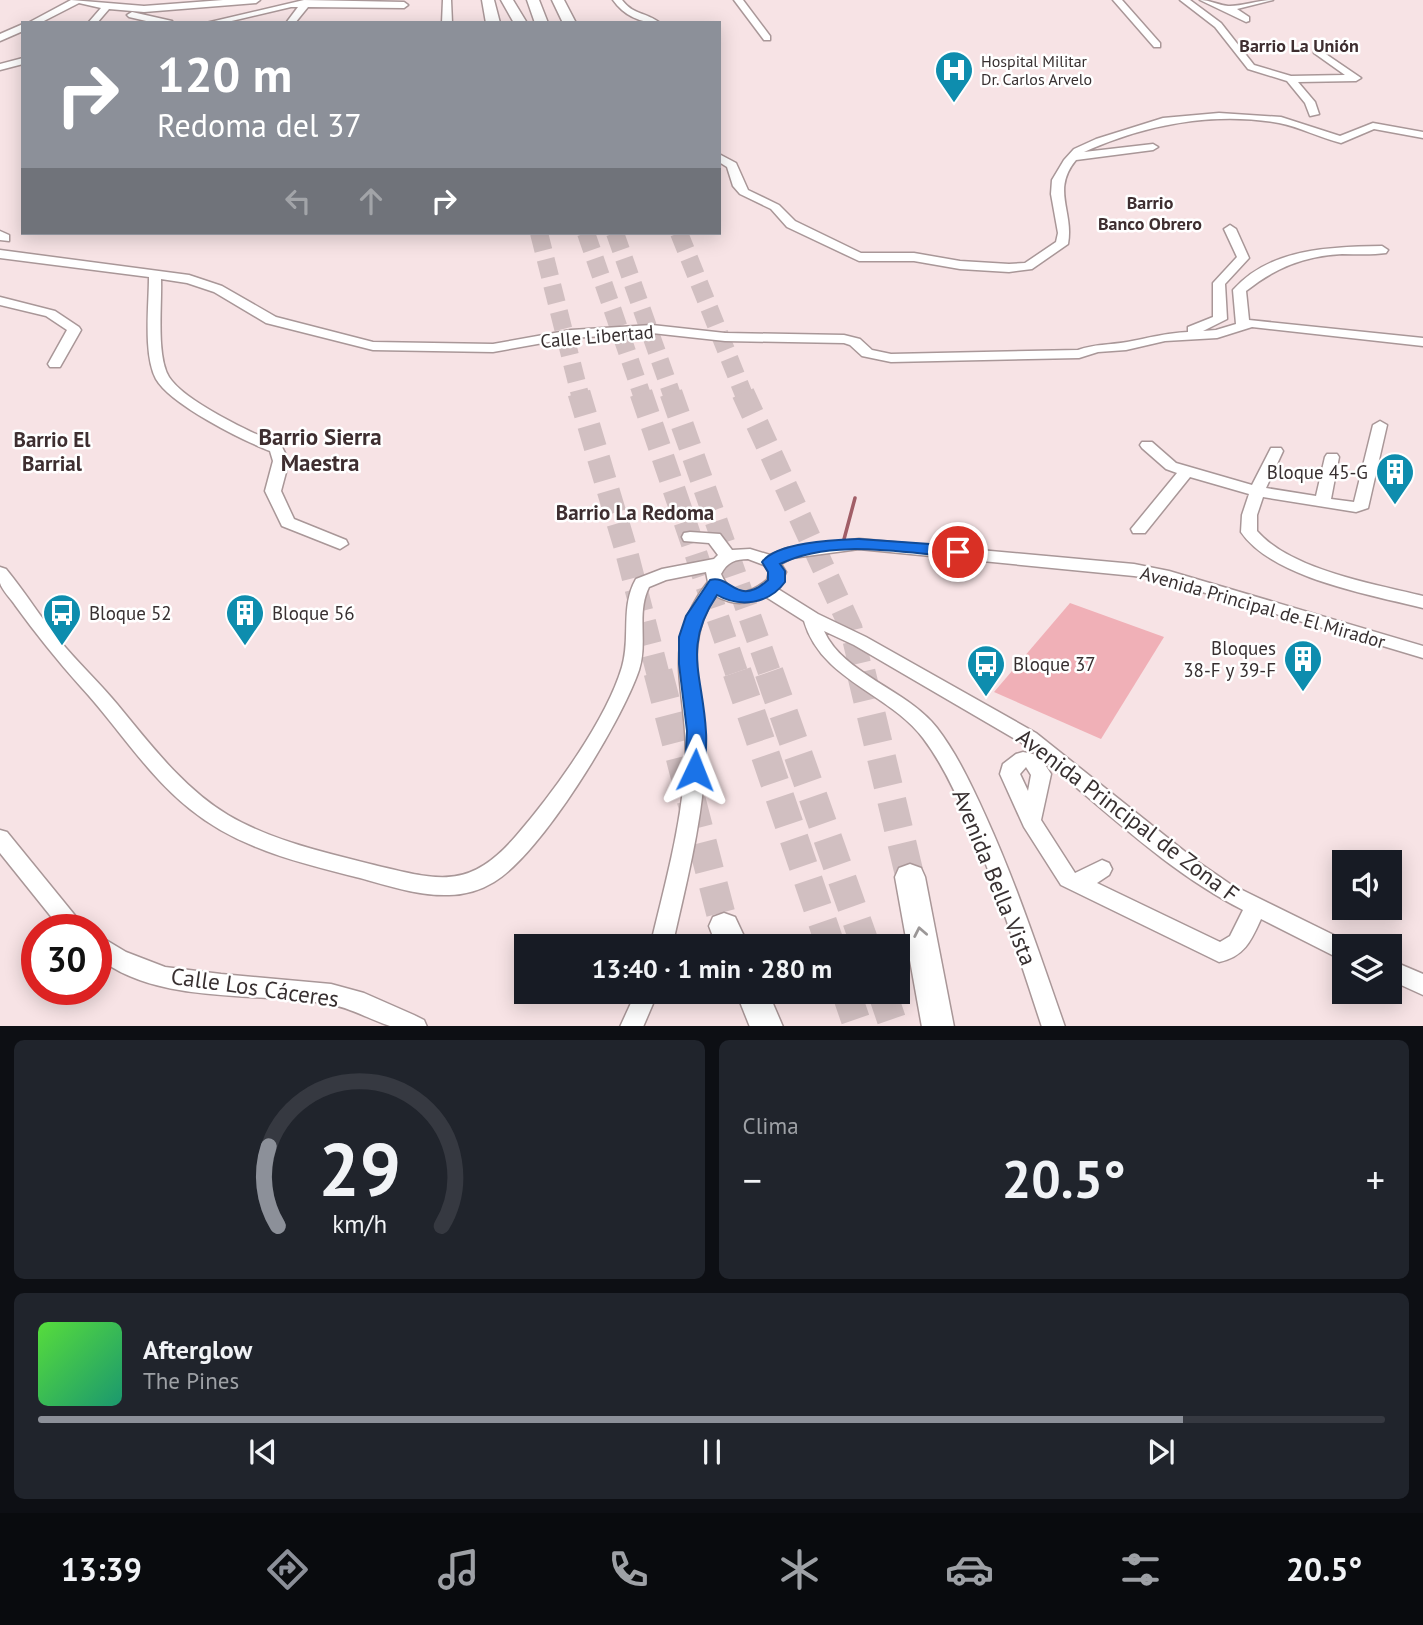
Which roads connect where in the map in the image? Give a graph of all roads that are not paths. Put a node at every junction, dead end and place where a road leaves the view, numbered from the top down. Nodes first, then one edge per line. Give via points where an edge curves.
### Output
1 (78, 0) edge
2 (256, 0) edge
3 (447, 0) edge
4 (488, 0) edge
5 (508, 0) edge
6 (517, 0) edge
7 (533, 0) edge
8 (545, 0) edge
9 (558, 0) edge
10 (617, 0) edge
11 (738, 0) edge
12 (1117, 0) edge
13 (1202, 0) edge
14 (1269, 0) edge
15 (304, 1) edge
16 (1185, 1) edge
17 (405, 3) edge
18 (107, 6) junction
19 (141, 9) junction
20 (1226, 9) junction
21 (399, 16) dead end
22 (1246, 19) dead end
23 (36, 21) edge
24 (94, 21) edge
25 (158, 21) edge
26 (217, 21) edge
27 (291, 21) edge
28 (447, 21) edge
29 (493, 21) edge
30 (522, 21) edge
31 (522, 21) edge
32 (541, 21) edge
33 (550, 21) edge
34 (569, 21) edge
35 (652, 21) edge
36 (21, 28) edge
37 (0, 38) edge
38 (767, 38) dead end
39 (1157, 46) dead end
40 (1317, 51) dead end
41 (21, 62) edge
42 (0, 67) edge
43 (1290, 79) junction
44 (1314, 114) dead end
45 (1423, 135) edge
46 (1153, 148) dead end
47 (1072, 157) junction
48 (721, 158) edge
49 (1230, 229) dead end
50 (1382, 250) dead end
51 (0, 254) edge
52 (155, 273) junction
53 (0, 301) edge
54 (1242, 324) junction
55 (1187, 336) junction
56 (1423, 342) edge
57 (55, 363) dead end
58 (1380, 425) dead end
59 (1147, 445) dead end
60 (1276, 451) dead end
61 (1332, 457) dead end
62 (1187, 471) junction
63 (1259, 492) junction
64 (1323, 501) junction
65 (1139, 529) dead end
66 (690, 537) dead end
67 (340, 544) dead end
68 (723, 561) junction
69 (770, 562) junction
70 (0, 573) edge
71 (716, 584) junction
72 (769, 591) junction
73 (1423, 602) edge
74 (812, 618) junction
75 (1423, 652) edge
76 (1031, 821) dead end
77 (0, 838) edge
78 (1102, 869) dead end
79 (910, 877) tunnel mouth
80 (1078, 884) junction
81 (1255, 908) junction
82 (59, 914) edge
83 (664, 934) edge
84 (1332, 945) edge
85 (112, 955) edge
86 (1402, 976) edge
87 (1423, 985) edge
88 (930, 986) joint
89 (642, 1004) edge
90 (757, 1004) edge
91 (414, 1026) edge
92 (632, 1026) edge
93 (767, 1026) edge
94 (938, 1026) edge
95 (1054, 1026) edge

1 - 18 street
1 - 23 street
2 - 19 street
3 - 28 street
4 - 29 highway
5 - 30 highway
6 - 31 highway
7 - 32 highway
8 - 33 highway
9 - 34 highway
10 - 35 street via 625,12
11 - 38 street
12 - 39 street
13 - 16 street
13 - 20 street
14 - 20 street
15 - 17 street
15 - 26 street
15 - 27 street
16 - 43 street via 1228,35 1251,67
17 - 21 street
18 - 19 street
18 - 24 street
19 - 25 street via 131,16
20 - 22 street
36 - 37 street
40 - 43 street via 1356,78
41 - 42 street
43 - 44 street
45 - 47 street via 1373,126 1341,140 1282,120 1200,116 1156,122 1100,141
46 - 47 street
47 - 48 street via 1057,185 1062,244 1028,266 1009,268 853,255 791,224 775,207 744,192 732,165
49 - 55 street via 1243,258 1219,283 1220,319
50 - 54 street via 1323,250 1289,258 1239,290
51 - 52 street, Calle Libertad
52 - 55 street, Calle Libertad via 218,289 271,320 389,348 493,348 571,334 652,329 724,338 844,339 874,355 915,359 1079,354
52 - 67 street via 156,356 163,379 189,402 240,434 276,448 281,461 273,491 288,522
53 - 57 street via 32,306 70,324 74,330
54 - 55 street, Calle Libertad via 1217,334
54 - 56 street, Calle Libertad
58 - 64 street via 1362,504
59 - 62 street via 1171,466
60 - 63 street
61 - 64 street
62 - 63 street
62 - 65 street
63 - 64 street
63 - 73 street via 1248,530 1282,559
66 - 68 street via 714,538
68 - 69 street via 750,554
68 - 70 street via 642,583 636,597 630,669 565,786 529,834 486,878 436,888 278,848 242,833 195,802 134,742
68 - 71 street via 713,574
69 - 72 street via 777,576
69 - 75 street, Avenida Principal de El Mirador via 788,553 859,544 1134,570
71 - 72 street via 740,597
71 - 83 street via 695,616 688,637 696,760
72 - 74 street, Avenida Principal de Zona F
74 - 81 street, Avenida Principal de Zona F via 869,645 1029,738 1191,868
74 - 95 street, Avenida Bella Vista via 820,644 848,670 904,705 942,752 979,824
76 - 80 street via 1062,873
77 - 82 street
78 - 80 street
88 -> 79 highway
80 - 81 street via 1219,953 1237,945
81 - 84 street, Avenida Principal de Zona F
85 - 91 street, Calle Los Cáceres via 146,972 332,994
86 - 87 street
88 - 94 highway
89 - 92 street
90 - 93 highway

